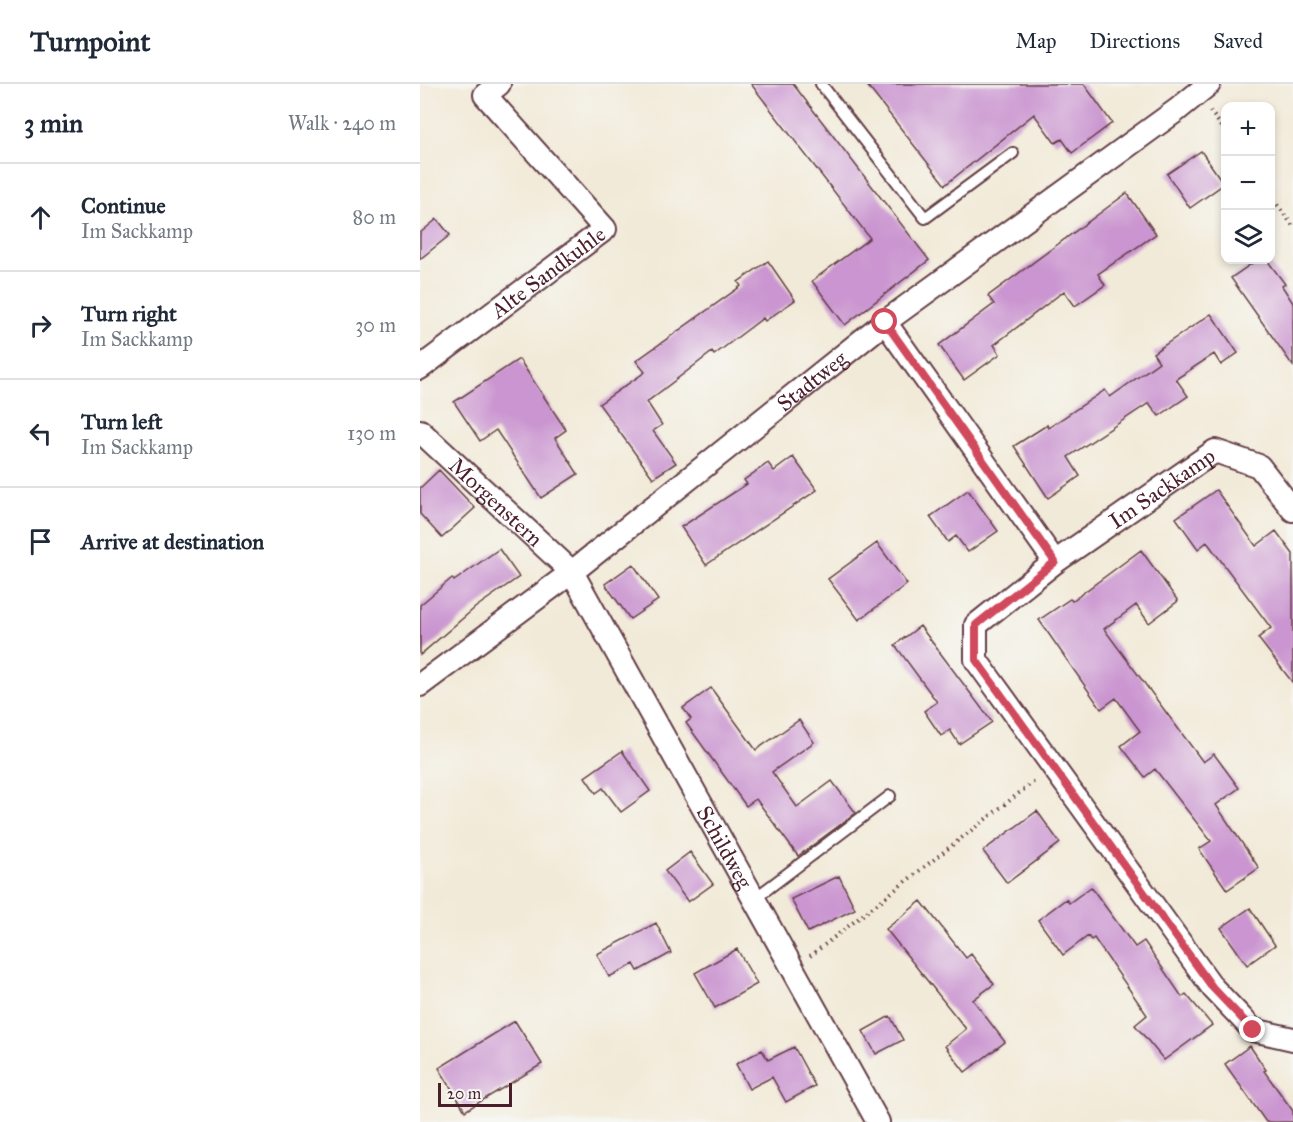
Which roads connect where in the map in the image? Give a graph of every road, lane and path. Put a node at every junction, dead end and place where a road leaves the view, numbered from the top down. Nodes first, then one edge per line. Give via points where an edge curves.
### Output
1 (499, 84) edge
2 (821, 84) edge
3 (1201, 87) edge
4 (1013, 153) dead end
5 (1275, 202) edge
6 (1293, 226) edge
7 (885, 322) junction
8 (420, 368) edge
9 (420, 431) edge
10 (1293, 510) edge
11 (1055, 562) junction
12 (572, 572) junction
13 (420, 685) edge
14 (1052, 767) junction
15 (890, 796) dead end
16 (754, 899) junction
17 (793, 970) junction
18 (1293, 1039) edge
19 (878, 1122) edge

1 - 8 street, Alte Sandkuhle via 485,95 605,229
2 - 4 lane via 925,218
3 - 7 street, Stadtweg
5 - 6 path
7 - 11 street
7 - 12 street, Stadtweg
9 - 12 street, Morgenstern
10 - 11 street, Im Sackkamp via 1259,466 1215,451
11 - 14 street, Im Sackkamp via 976,625 976,660
12 - 13 street, Stadtweg
12 - 16 street, Schildweg
14 - 17 path
14 - 18 street, Im Sackkamp via 1213,988 1253,1030
15 - 16 lane
16 - 17 street, Schildweg
17 - 19 street, Schildweg

